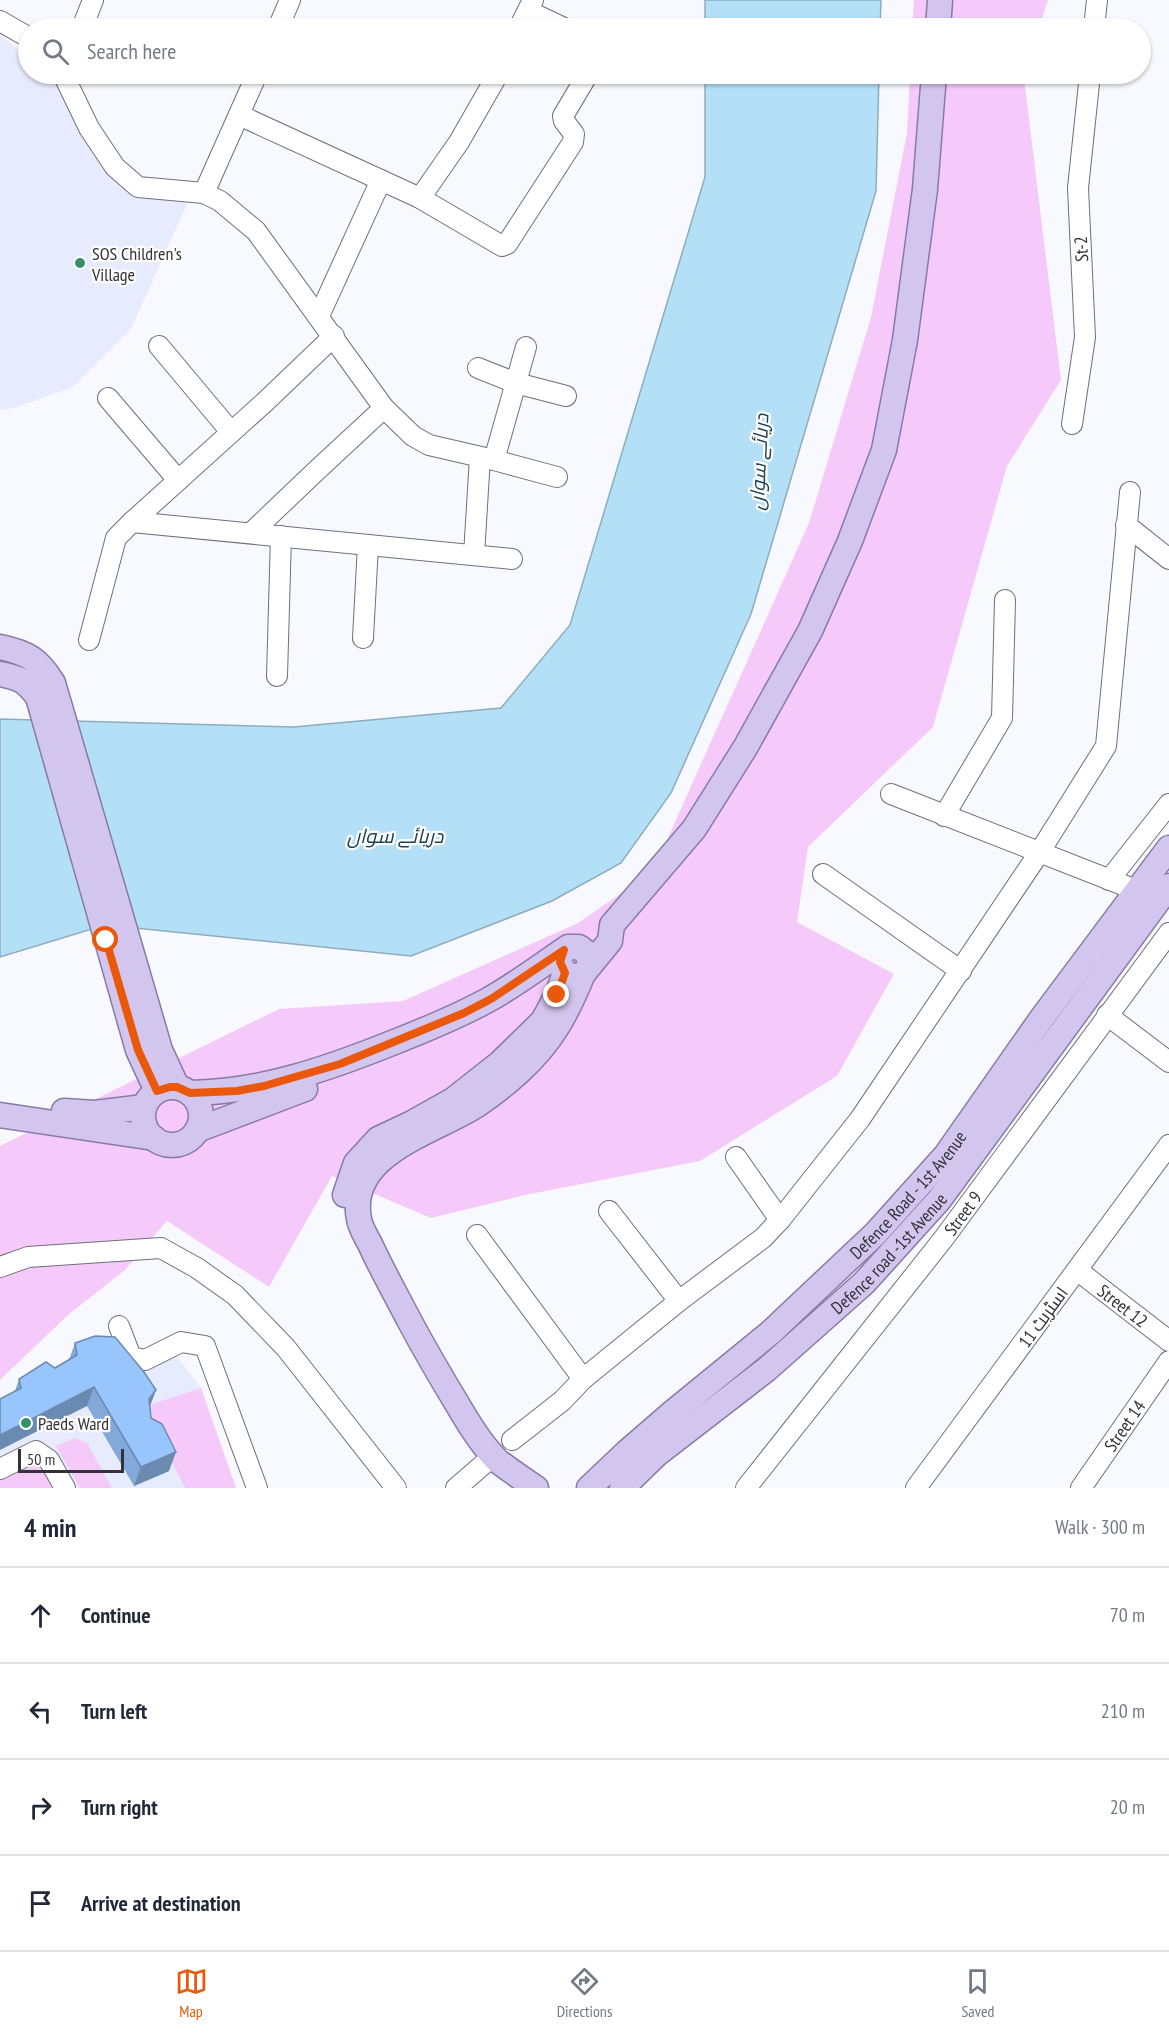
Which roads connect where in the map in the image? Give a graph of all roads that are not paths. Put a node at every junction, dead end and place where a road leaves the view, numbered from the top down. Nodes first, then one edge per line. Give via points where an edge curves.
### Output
1 (290, 0) edge
2 (940, 0) edge
3 (1096, 0) edge
4 (89, 2) edge
5 (85, 18) edge
6 (282, 18) edge
7 (939, 18) edge
8 (1095, 18) edge
9 (0, 21) edge
10 (18, 31) edge
11 (68, 84) edge
12 (253, 84) edge
13 (492, 84) edge
14 (582, 84) edge
15 (933, 84) edge
16 (1089, 84) edge
17 (239, 115) junction
18 (381, 180) junction
19 (204, 193) junction
20 (420, 198) junction
21 (319, 316) junction
22 (334, 336) junction
23 (159, 346) dead end
24 (526, 347) dead end
25 (478, 368) dead end
26 (516, 383) junction
27 (566, 396) dead end
28 (108, 398) dead end
29 (384, 408) junction
30 (1072, 424) dead end
31 (231, 432) junction
32 (487, 458) junction
33 (557, 477) dead end
34 (178, 480) junction
35 (1130, 492) dead end
36 (132, 522) junction
37 (1126, 525) junction
38 (251, 534) junction
39 (281, 536) junction
40 (368, 545) junction
41 (474, 555) junction
42 (512, 559) dead end
43 (1169, 559) edge
44 (1005, 600) dead end
45 (363, 638) dead end
46 (89, 639) dead end
47 (0, 647) edge
48 (0, 674) edge
49 (277, 676) dead end
50 (45, 690) junction
51 (891, 794) dead end
52 (1169, 804) edge
53 (944, 816) junction
54 (1169, 848) edge
55 (1039, 853) junction
56 (823, 874) dead end
57 (1109, 879) junction
58 (1169, 886) edge
59 (1136, 890) junction
60 (1169, 933) edge
61 (573, 963) junction
62 (1095, 967) junction
63 (961, 971) junction
64 (1107, 1016) junction
65 (1169, 1062) edge
66 (167, 1095) junction
67 (0, 1101) edge
68 (0, 1115) edge
69 (197, 1131) junction
70 (154, 1138) junction
71 (1169, 1145) edge
72 (736, 1156) dead end
73 (609, 1210) dead end
74 (780, 1220) junction
75 (477, 1235) dead end
76 (0, 1267) edge
77 (1077, 1270) junction
78 (679, 1301) junction
79 (119, 1326) dead end
80 (1169, 1341) edge
81 (1169, 1361) edge
82 (583, 1379) junction
83 (512, 1440) dead end
84 (485, 1463) junction
85 (0, 1469) edge
86 (65, 1488) edge
87 (257, 1488) edge
88 (396, 1488) edge
89 (456, 1488) edge
90 (509, 1488) edge
91 (536, 1488) edge
92 (589, 1488) edge
93 (622, 1488) edge
94 (746, 1488) edge
95 (916, 1488) edge
96 (1081, 1488) edge

1 - 6 street
2 - 7 main road
3 - 8 street
4 - 5 street
9 - 10 street
11 - 19 street via 89,128 115,167 138,186
12 - 17 street
13 - 20 street
14 - 20 street via 562,116 574,134 573,142 507,244 502,246
15 - 61 main road via 925,189 903,351 884,450 850,541 810,631 746,748 694,829 612,925 610,941
16 - 30 street, St-2 via 1078,188 1085,337
17 - 18 street
17 - 19 street
18 - 20 street
18 - 21 street
19 - 21 street via 256,231
21 - 22 street
22 - 29 street
22 - 31 street
23 - 31 street
24 - 26 street
25 - 26 street
26 - 27 street
26 - 32 street
28 - 34 street
29 - 32 street via 413,436 429,445
29 - 38 street
31 - 34 street
32 - 33 street
32 - 41 street
34 - 36 street
35 - 37 street
36 - 38 street
36 - 46 street via 116,538
37 - 43 street
37 - 55 street via 1106,746
38 - 39 street
39 - 40 street
39 - 49 street
40 - 41 street
40 - 45 street
41 - 42 street
44 - 53 street via 1002,718
47 - 50 main road via 27,655 42,666
48 - 50 main road
50 - 66 main road via 149,1050
51 - 53 street
52 - 57 street
53 - 55 street
54 - 59 main road, Defence Road - 1st Avenue
55 - 57 street
55 - 63 street
56 - 63 street
57 - 59 street
58 - 62 main road, Defence road -1st Avenue
59 - 62 main road, Defence Road - 1st Avenue
60 - 64 street, Street 9
61 - 66 main road via 340,1064 237,1091
61 - 69 main road via 450,1035
61 - 84 main road via 543,1021 500,1063 453,1100 378,1139 356,1163 344,1197 344,1218 355,1244 417,1359 464,1438
61 - 91 main road via 571,1005 534,1058 476,1106 389,1154 366,1179 358,1198 358,1220 431,1362 470,1425 499,1461
62 - 92 main road, Defence Road - 1st Avenue via 946,1155 876,1233 770,1333
62 - 93 main road, Defence road -1st Avenue via 939,1200 864,1283 767,1369 657,1454
63 - 74 street via 860,1119
64 - 65 street
64 - 94 street, Street 9 via 944,1238
66 - 67 main road via 95,1113 45,1110
66 - 69 main road via 198,1104
66 - 70 main road via 144,1121
68 - 70 main road
69 - 70 main road via 181,1143 167,1144
71 - 77 street, اسٹریٹ 11
72 - 74 street
73 - 78 street
74 - 78 street via 763,1238
75 - 82 street
76 - 88 street via 28,1257 161,1248 197,1268 236,1295 286,1348
77 - 80 street, Street 12
77 - 95 street, اسٹریٹ 11
78 - 82 street
79 - 87 street via 131,1357 145,1360 181,1342 205,1346
81 - 96 street, Street 14
82 - 83 street via 562,1401
84 - 89 street
84 - 90 main road
85 - 86 street via 36,1451 49,1460

